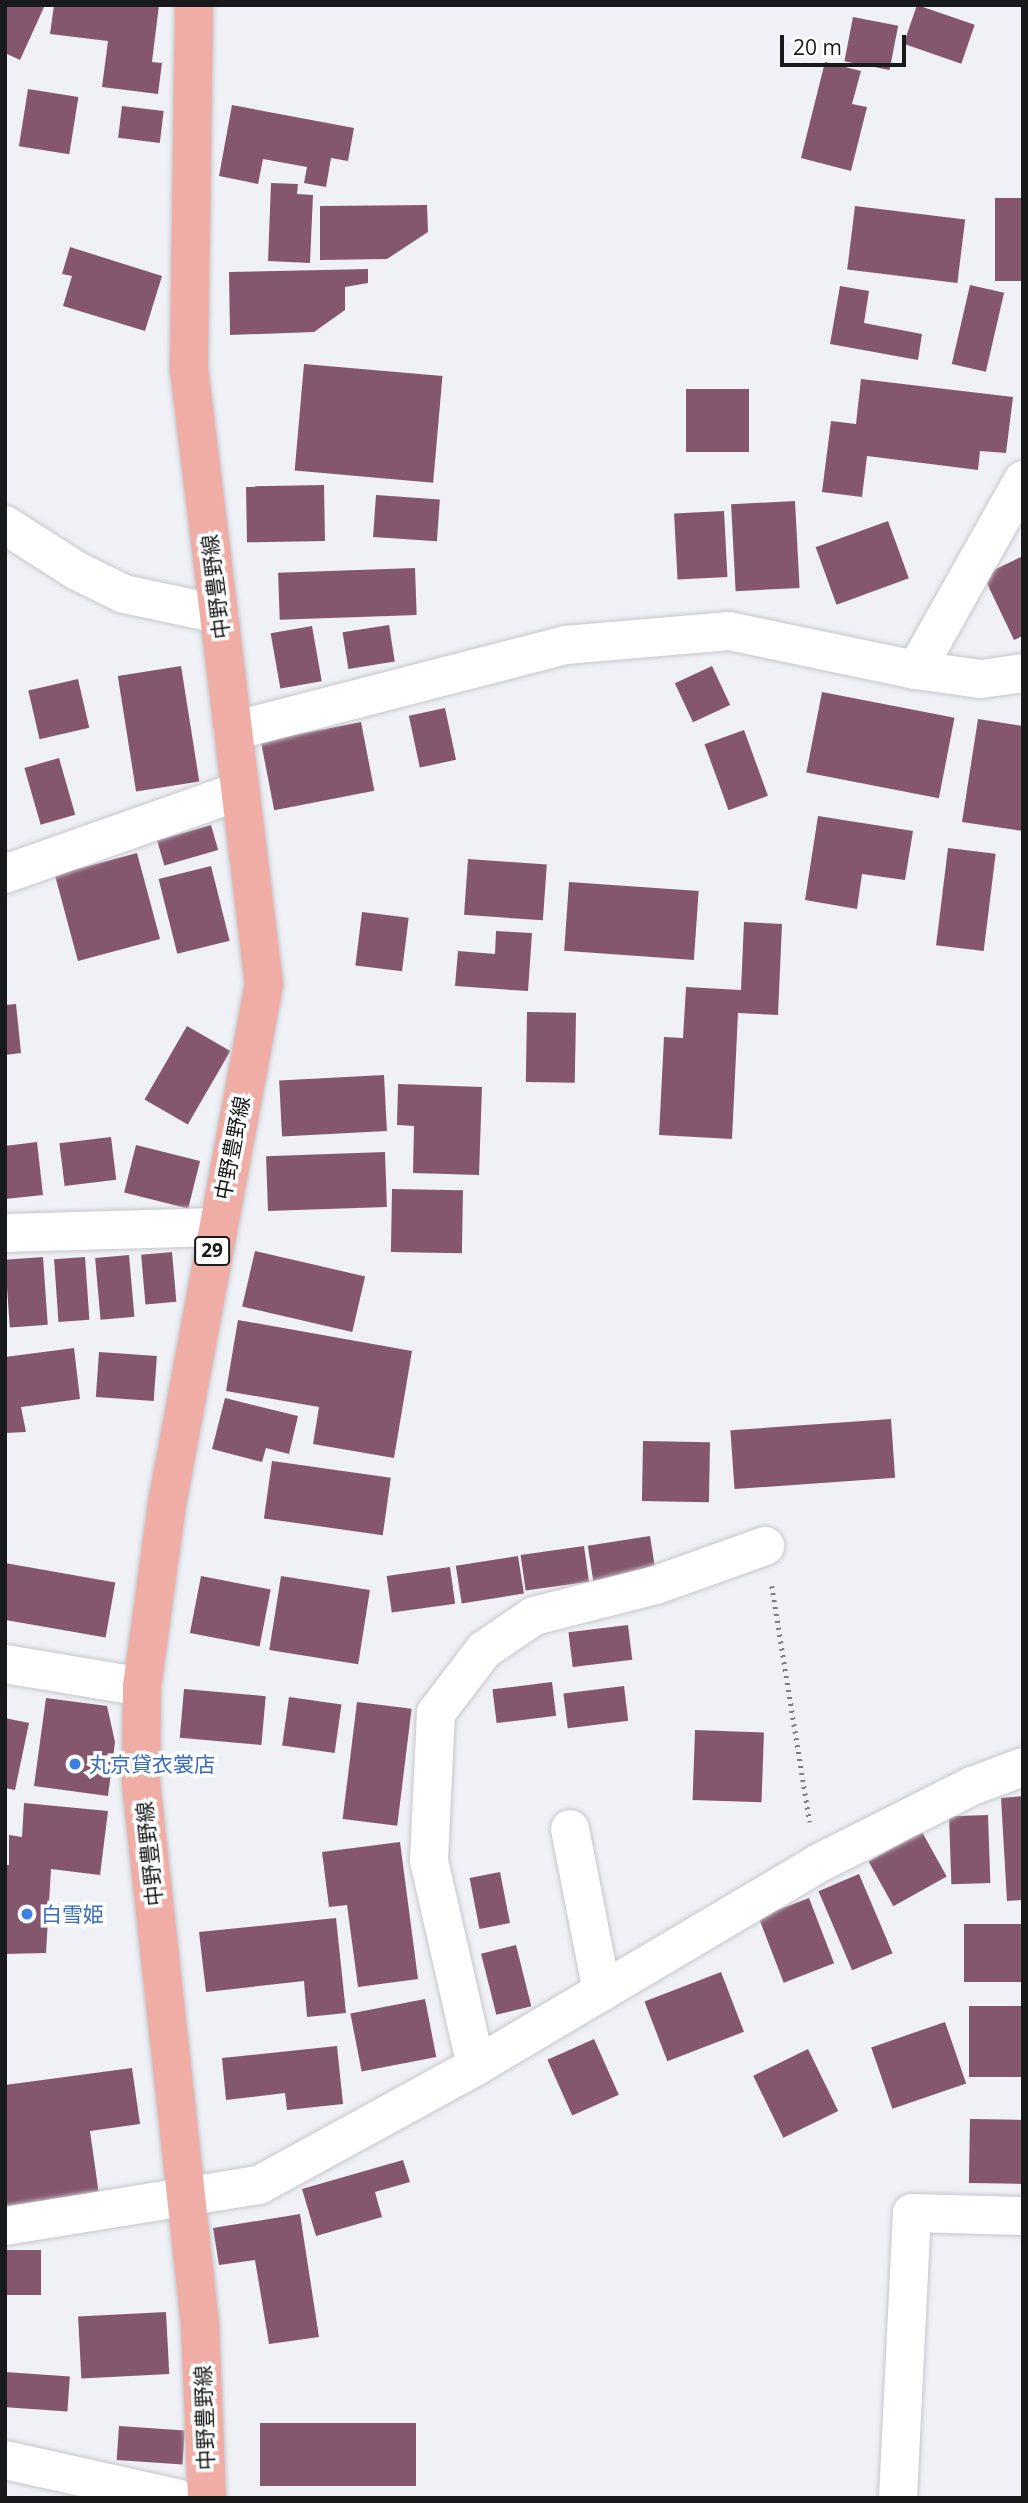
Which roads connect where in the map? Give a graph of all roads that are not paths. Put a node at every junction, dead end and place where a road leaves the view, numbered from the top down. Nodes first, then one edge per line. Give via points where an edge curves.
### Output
1 (194, 5) edge
2 (1023, 480) edge
3 (5, 525) edge
4 (218, 614) junction
5 (916, 670) junction
6 (1023, 673) edge
7 (233, 731) junction
8 (240, 791) junction
9 (5, 874) edge
10 (217, 1227) junction
11 (5, 1233) edge
12 (765, 1546) road end
13 (5, 1664) edge
14 (142, 1688) junction
15 (1023, 1767) edge
16 (570, 1829) dead end
17 (602, 1992) junction
18 (476, 2066) junction
19 (185, 2200) junction
20 (1023, 2217) edge
21 (5, 2226) edge
22 (5, 2460) edge
23 (177, 2498) edge
24 (207, 2498) edge
25 (898, 2498) edge

1 - 4 main road, 中野豊野線 / 29 via 189,369
2 - 5 street
3 - 4 street via 77,571 124,594
4 - 7 main road, 中野豊野線 / 29
5 - 6 street via 981,679
5 - 7 street via 729,631 688,634 566,645
7 - 8 main road, 中野豊野線 / 29
8 - 9 street
8 - 10 main road, 中野豊野線 / 29 via 264,984
10 - 11 street
10 - 14 main road, 中野豊野線 / 29 via 167,1504
12 - 18 street via 656,1585 534,1616 484,1650 436,1713 429,1860
13 - 14 street
14 - 19 main road, 中野豊野線 / 29 via 141,1783
15 - 17 street via 972,1786 817,1864
16 - 17 street
17 - 18 street
18 - 19 street via 259,2185
19 - 21 street
19 - 24 main road, 中野豊野線 / 29 via 200,2324
20 - 25 street via 912,2213
22 - 23 street

